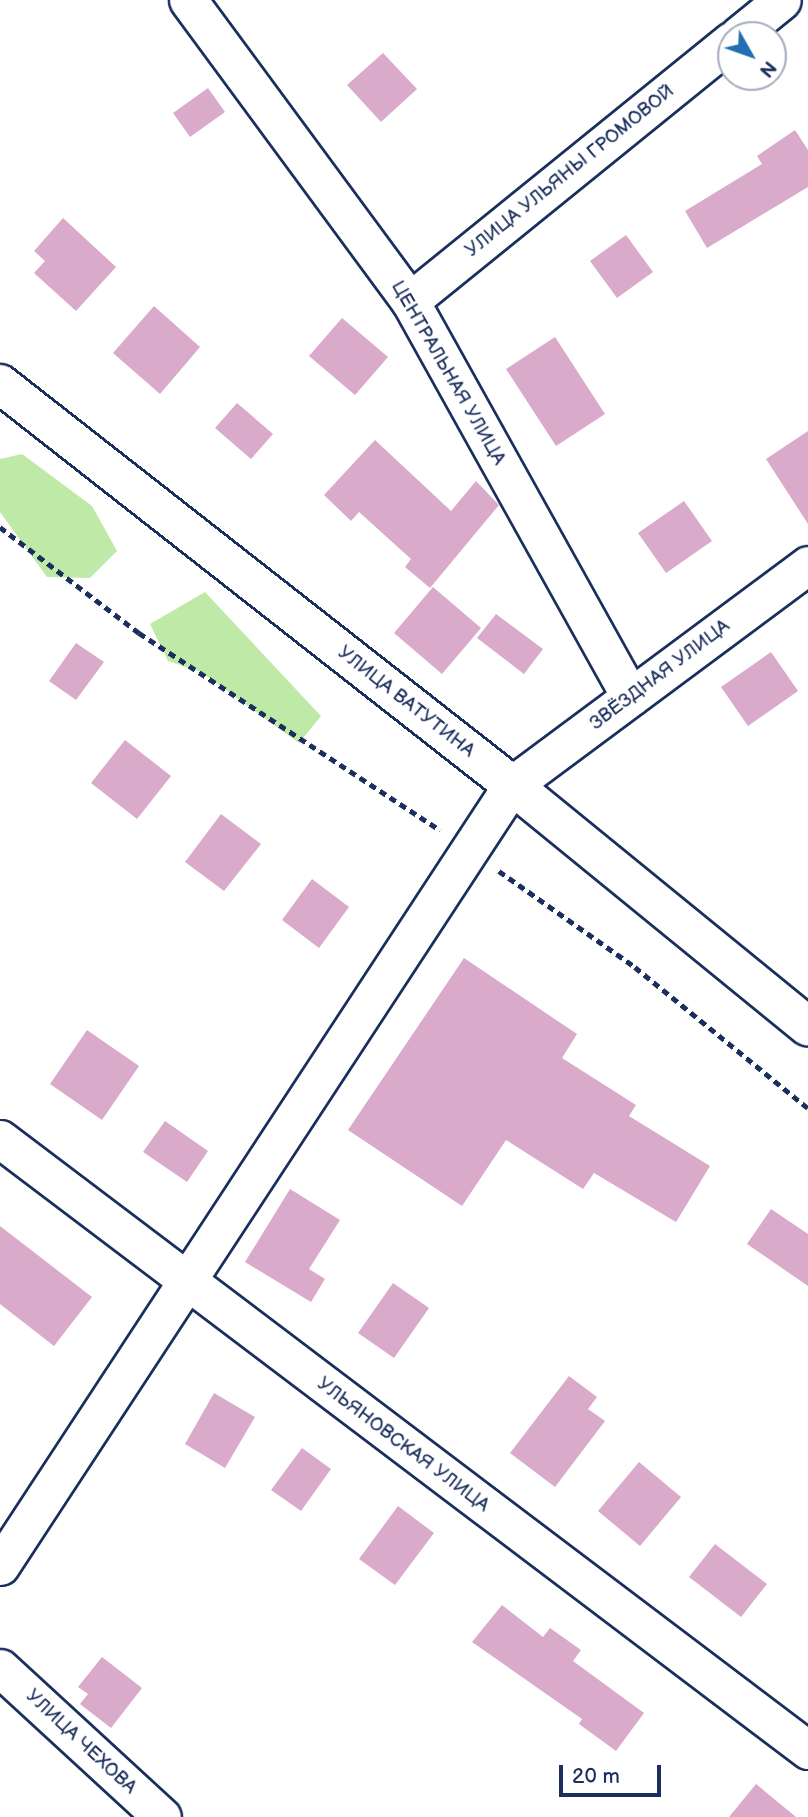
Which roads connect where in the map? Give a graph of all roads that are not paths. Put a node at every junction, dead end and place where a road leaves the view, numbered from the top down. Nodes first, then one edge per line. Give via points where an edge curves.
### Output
1 (188, 0) edge
2 (782, 0) edge
3 (756, 21) edge
4 (717, 52) edge
5 (410, 301) junction
6 (0, 384) edge
7 (808, 565) edge
8 (630, 697) junction
9 (512, 785) junction
10 (808, 1026) edge
11 (0, 1139) edge
12 (188, 1284) junction
13 (0, 1566) edge
14 (0, 1668) edge
15 (808, 1749) edge
16 (162, 1817) edge

1 - 5 street, ЦЕНТРАЛЬНАЯ УЛИЦА
2 - 3 street
4 - 5 street, УЛИЦА УЛЬЯНЫ ГРОМОВОЙ
5 - 8 street, ЦЕНТРАЛЬНАЯ УЛИЦА
6 - 9 main road, УЛИЦА ВАТУТИНА
7 - 8 street, ЗВЁЗДНАЯ УЛИЦА
8 - 9 street, ЗВЁЗДНАЯ УЛИЦА
9 - 10 main road, УЛИЦА ВАТУТИНА
9 - 12 street
11 - 12 street, УЛЬЯНОВСКАЯ УЛИЦА
12 - 13 street
12 - 15 street, УЛЬЯНОВСКАЯ УЛИЦА
14 - 16 street, УЛИЦА ЧЕХОВА

